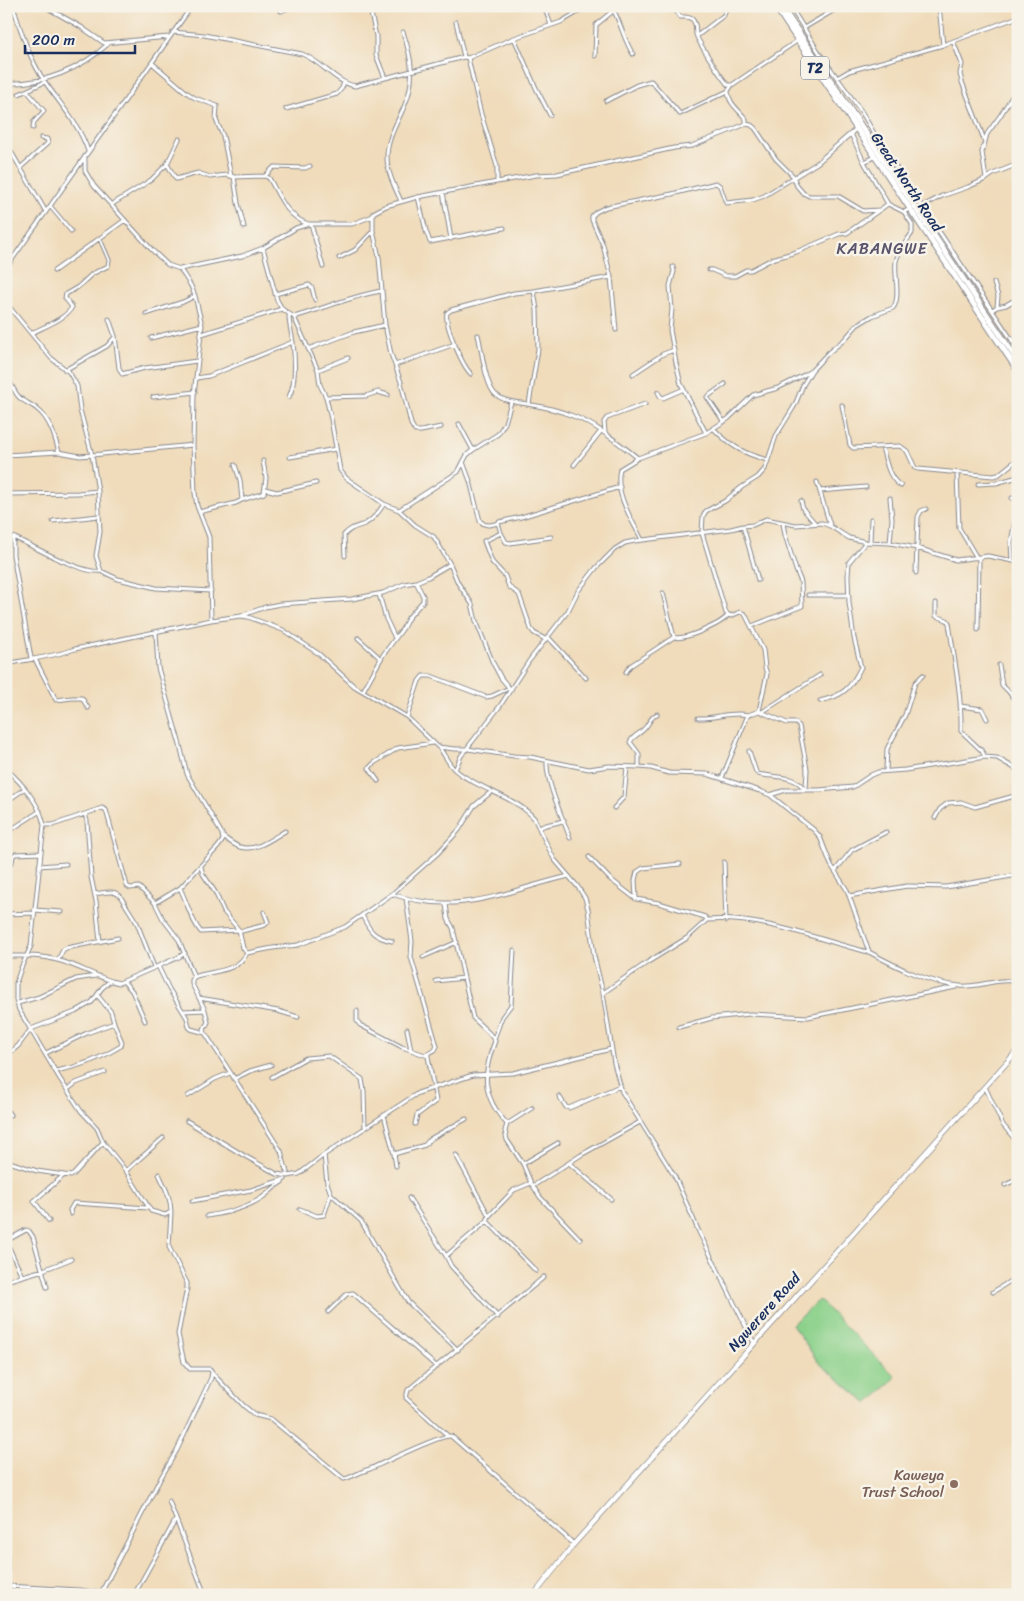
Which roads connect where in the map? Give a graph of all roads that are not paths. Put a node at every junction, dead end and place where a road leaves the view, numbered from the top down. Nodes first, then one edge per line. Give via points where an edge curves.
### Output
1 (14, 6) edge
2 (44, 6) edge
3 (294, 6) edge
4 (544, 6) edge
5 (673, 6) edge
6 (727, 6) edge
7 (775, 6) edge
8 (781, 6) edge
9 (790, 6) edge
10 (841, 6) edge
11 (939, 6) edge
12 (191, 7) edge
13 (586, 7) edge
14 (613, 8) edge
15 (370, 9) dead end
16 (281, 11) dead end
17 (1018, 17) edge
18 (456, 22) dead end
19 (550, 26) junction
20 (804, 28) junction
21 (173, 32) junction
22 (403, 32) dead end
23 (697, 36) junction
24 (170, 37) junction
25 (514, 38) junction
26 (797, 41) junction
27 (953, 41) junction
28 (108, 43) junction
29 (943, 46) junction
30 (632, 54) dead end
31 (596, 56) dead end
32 (466, 57) junction
33 (152, 64) junction
34 (413, 70) junction
35 (385, 78) junction
36 (837, 78) junction
37 (44, 80) junction
38 (344, 82) junction
39 (6, 83) edge
40 (732, 85) junction
41 (1018, 87) edge
42 (728, 91) junction
43 (28, 92) junction
44 (20, 94) dead end
45 (606, 101) dead end
46 (286, 109) dead end
47 (550, 115) dead end
48 (746, 124) junction
49 (33, 128) dead end
50 (856, 129) junction
51 (851, 134) junction
52 (41, 138) dead end
53 (179, 140) dead end
54 (985, 142) junction
55 (6, 143) edge
56 (88, 152) junction
57 (85, 156) junction
58 (875, 156) junction
59 (864, 162) junction
60 (167, 164) junction
61 (1018, 164) edge
62 (310, 166) dead end
63 (20, 168) junction
64 (265, 176) junction
65 (793, 176) junction
66 (232, 177) junction
67 (986, 179) junction
68 (497, 182) junction
69 (443, 192) junction
70 (418, 197) junction
71 (401, 201) junction
72 (888, 204) junction
73 (111, 205) junction
74 (50, 206) junction
75 (923, 206) junction
76 (910, 208) junction
77 (879, 210) junction
78 (46, 212) junction
79 (904, 212) junction
80 (373, 216) junction
81 (125, 220) junction
82 (310, 224) junction
83 (244, 227) dead end
84 (504, 228) dead end
85 (71, 230) dead end
86 (373, 231) junction
87 (100, 239) junction
88 (451, 239) junction
89 (263, 248) junction
90 (339, 258) dead end
91 (6, 259) edge
92 (10, 263) junction
93 (323, 266) dead end
94 (189, 267) junction
95 (673, 267) dead end
96 (6, 268) edge
97 (180, 269) junction
98 (709, 270) dead end
99 (54, 271) dead end
100 (611, 277) junction
101 (186, 278) junction
102 (994, 284) dead end
103 (381, 291) junction
104 (534, 291) junction
105 (275, 294) junction
106 (195, 296) junction
107 (1018, 298) edge
108 (315, 300) dead end
109 (6, 303) edge
110 (997, 306) junction
111 (282, 309) junction
112 (992, 310) junction
113 (146, 314) dead end
114 (289, 316) junction
115 (294, 318) junction
116 (108, 319) dead end
117 (202, 325) junction
118 (385, 325) junction
119 (616, 330) dead end
120 (32, 333) junction
121 (202, 334) junction
122 (478, 335) dead end
123 (115, 336) junction
124 (1018, 337) edge
125 (151, 338) dead end
126 (1012, 341) junction
127 (293, 342) junction
128 (455, 344) junction
129 (308, 349) junction
130 (1018, 349) edge
131 (674, 350) junction
132 (348, 358) dead end
133 (197, 361) junction
134 (1018, 361) edge
135 (395, 365) junction
136 (65, 370) junction
137 (318, 370) junction
138 (812, 370) junction
139 (1018, 371) edge
140 (470, 374) dead end
141 (632, 374) dead end
142 (196, 378) junction
143 (6, 379) edge
144 (725, 384) dead end
145 (684, 389) junction
146 (195, 392) junction
147 (658, 392) dead end
148 (388, 395) dead end
149 (153, 397) dead end
150 (289, 397) dead end
151 (326, 397) junction
152 (511, 402) junction
153 (529, 404) junction
154 (646, 404) dead end
155 (842, 405) dead end
156 (724, 422) junction
157 (459, 424) dead end
158 (441, 427) dead end
159 (713, 428) junction
160 (603, 432) junction
161 (706, 433) junction
162 (193, 445) junction
163 (882, 447) junction
164 (336, 448) junction
165 (473, 450) junction
166 (59, 452) junction
167 (6, 455) edge
168 (92, 455) junction
169 (290, 457) dead end
170 (638, 458) junction
171 (1018, 459) edge
172 (263, 460) dead end
173 (768, 460) junction
174 (463, 462) junction
175 (235, 465) dead end
176 (574, 465) dead end
177 (957, 473) junction
178 (1018, 477) edge
179 (817, 482) dead end
180 (316, 483) dead end
181 (978, 484) dead end
182 (901, 486) dead end
183 (620, 487) junction
184 (866, 487) dead end
185 (265, 490) junction
186 (98, 491) junction
187 (820, 491) junction
188 (6, 494) edge
189 (890, 498) dead end
190 (1012, 498) dead end
191 (242, 500) junction
192 (1018, 500) edge
193 (801, 501) dead end
194 (384, 504) junction
195 (926, 508) dead end
196 (399, 510) junction
197 (199, 512) junction
198 (99, 516) junction
199 (871, 519) dead end
200 (53, 521) dead end
201 (815, 522) junction
202 (1016, 522) dead end
203 (498, 523) junction
204 (783, 523) junction
205 (743, 526) junction
206 (830, 526) junction
207 (501, 533) junction
208 (702, 533) junction
209 (551, 537) dead end
210 (642, 540) junction
211 (866, 542) junction
212 (870, 542) junction
213 (890, 543) junction
214 (917, 548) junction
215 (345, 556) dead end
216 (978, 558) junction
217 (1012, 560) junction
218 (1018, 562) edge
219 (450, 564) junction
220 (101, 571) junction
221 (916, 573) dead end
222 (758, 580) dead end
223 (416, 582) junction
224 (211, 591) junction
225 (663, 593) dead end
226 (379, 594) junction
227 (808, 595) dead end
228 (848, 595) junction
229 (936, 603) dead end
230 (728, 615) junction
231 (241, 616) junction
232 (211, 620) junction
233 (752, 626) junction
234 (978, 630) dead end
235 (156, 632) junction
236 (674, 637) junction
237 (358, 638) dead end
238 (546, 638) junction
239 (396, 639) junction
240 (33, 658) junction
241 (381, 659) junction
242 (6, 664) edge
243 (999, 665) dead end
244 (626, 672) dead end
245 (923, 674) dead end
246 (820, 675) dead end
247 (586, 678) dead end
248 (510, 689) junction
249 (363, 691) junction
250 (820, 701) dead end
251 (1018, 705) edge
252 (960, 706) junction
253 (88, 708) dead end
254 (760, 712) junction
255 (657, 714) dead end
256 (748, 714) junction
257 (407, 716) junction
258 (698, 718) dead end
259 (986, 719) dead end
260 (434, 743) junction
261 (438, 746) junction
262 (468, 748) junction
263 (749, 751) dead end
264 (985, 757) junction
265 (548, 762) junction
266 (628, 767) junction
267 (639, 767) junction
268 (455, 770) junction
269 (886, 770) junction
270 (1018, 770) edge
271 (7, 771) edge
272 (722, 778) junction
273 (378, 781) dead end
274 (24, 789) junction
275 (806, 790) junction
276 (491, 792) junction
277 (770, 795) junction
278 (1018, 795) edge
279 (6, 802) edge
280 (614, 808) dead end
281 (40, 812) junction
282 (85, 814) junction
283 (935, 818) dead end
284 (564, 820) junction
285 (44, 825) junction
286 (285, 831) dead end
287 (540, 831) junction
288 (886, 832) dead end
289 (6, 833) edge
290 (222, 836) junction
291 (570, 838) dead end
292 (41, 853) junction
293 (589, 858) dead end
294 (12, 862) dead end
295 (724, 862) dead end
296 (66, 864) dead end
297 (680, 864) dead end
298 (39, 866) junction
299 (201, 866) junction
300 (835, 871) junction
301 (1018, 875) edge
302 (569, 876) junction
303 (180, 888) junction
304 (95, 894) junction
305 (392, 894) junction
306 (849, 896) junction
307 (406, 898) junction
308 (636, 899) junction
309 (155, 903) junction
310 (446, 904) junction
311 (34, 912) junction
312 (62, 912) dead end
313 (264, 912) dead end
314 (6, 914) edge
315 (362, 915) junction
316 (708, 920) junction
317 (726, 921) junction
318 (239, 930) junction
319 (118, 938) dead end
320 (392, 941) dead end
321 (100, 942) junction
322 (457, 942) junction
323 (514, 950) dead end
324 (185, 952) junction
325 (869, 952) junction
326 (247, 953) junction
327 (6, 956) edge
328 (28, 956) junction
329 (422, 957) dead end
330 (58, 960) junction
331 (156, 966) junction
332 (96, 976) junction
333 (194, 978) junction
334 (464, 978) junction
335 (110, 981) junction
336 (436, 981) dead end
337 (124, 982) junction
338 (1018, 982) edge
339 (959, 986) junction
340 (603, 994) junction
341 (98, 996) junction
342 (199, 998) junction
343 (18, 1003) junction
344 (205, 1010) junction
345 (183, 1011) junction
346 (357, 1011) dead end
347 (298, 1017) dead end
348 (145, 1021) dead end
349 (114, 1023) junction
350 (679, 1027) dead end
351 (407, 1029) dead end
352 (31, 1030) junction
353 (205, 1033) junction
354 (494, 1040) junction
355 (611, 1049) junction
356 (412, 1051) junction
357 (1018, 1051) edge
358 (46, 1053) junction
359 (427, 1054) junction
360 (6, 1056) edge
361 (271, 1065) dead end
362 (56, 1071) junction
363 (105, 1072) dead end
364 (230, 1073) junction
365 (486, 1074) junction
366 (272, 1076) dead end
367 (234, 1079) junction
368 (620, 1086) junction
369 (985, 1087) junction
370 (434, 1088) junction
371 (68, 1089) junction
372 (188, 1096) dead end
373 (559, 1096) dead end
374 (532, 1108) dead end
375 (6, 1109) edge
376 (10, 1115) dead end
377 (384, 1115) junction
378 (466, 1119) dead end
379 (187, 1121) dead end
380 (640, 1122) junction
381 (415, 1124) dead end
382 (507, 1124) junction
383 (365, 1128) junction
384 (163, 1138) dead end
385 (103, 1142) junction
386 (558, 1143) dead end
387 (1018, 1143) edge
388 (394, 1154) junction
389 (456, 1155) dead end
390 (324, 1156) junction
391 (6, 1162) edge
392 (569, 1163) junction
393 (523, 1164) junction
394 (396, 1166) dead end
395 (126, 1171) junction
396 (159, 1174) dead end
397 (63, 1176) junction
398 (286, 1178) junction
399 (1018, 1179) edge
400 (532, 1184) junction
401 (1005, 1185) dead end
402 (331, 1194) junction
403 (409, 1198) dead end
404 (611, 1199) dead end
405 (192, 1201) dead end
406 (149, 1208) junction
407 (300, 1209) dead end
408 (171, 1212) junction
409 (71, 1214) dead end
410 (207, 1216) dead end
411 (489, 1216) junction
412 (49, 1220) dead end
413 (487, 1221) junction
414 (580, 1239) dead end
415 (6, 1241) edge
416 (446, 1256) junction
417 (71, 1259) dead end
418 (43, 1270) junction
419 (536, 1270) dead end
420 (22, 1276) junction
421 (1018, 1276) edge
422 (544, 1277) dead end
423 (6, 1281) edge
424 (47, 1288) dead end
425 (993, 1292) dead end
426 (328, 1312) dead end
427 (498, 1317) junction
428 (754, 1343) junction
429 (458, 1350) junction
430 (436, 1368) junction
431 (212, 1372) junction
432 (447, 1435) junction
433 (169, 1501) dead end
434 (176, 1520) junction
435 (6, 1526) edge
436 (574, 1544) junction
437 (7, 1586) edge
438 (102, 1594) edge
439 (8, 1595) edge
440 (134, 1595) edge
441 (205, 1595) edge
442 (534, 1595) edge

1 - 37 street via 20,28
2 - 28 street
3 - 16 street
4 - 19 street
5 - 23 street via 680,18 691,18
6 - 23 street via 724,15
7 - 26 main road, Great North Road / T2
8 - 134 main road, Great North Road / T2
9 - 20 street
10 - 20 street
11 - 29 street
12 - 21 street
13 - 19 street
14 - 30 street
14 - 31 street via 596,25
15 - 35 street via 376,55
17 - 27 street
18 - 32 street
19 - 25 street
20 - 36 street
21 - 24 street
21 - 38 street via 309,56
22 - 34 street
23 - 40 street via 724,80
24 - 28 street
24 - 33 street
25 - 32 street
25 - 47 street
26 - 40 street
26 - 50 main road, Great North Road / T2
27 - 29 street
27 - 54 street via 962,64 962,82
28 - 37 street via 77,65
29 - 36 street via 849,71
32 - 34 street
32 - 68 street via 497,166
33 - 56 street
33 - 66 street via 195,98 217,106 216,120
34 - 35 street
34 - 71 street via 408,98 392,132 387,154 389,171
35 - 38 street via 355,86
36 - 75 street
37 - 39 street
37 - 43 street
37 - 56 street via 74,120
38 - 46 street via 336,94
40 - 42 street
41 - 54 street
42 - 45 street via 680,114 651,81
42 - 48 street
43 - 44 street
43 - 49 street via 44,111
48 - 65 street via 755,128 776,159
48 - 68 street via 688,147 548,176
50 - 51 street
50 - 58 main road, Great North Road / T2
51 - 59 street
51 - 65 street via 817,163
52 - 63 street via 44,137 48,143
53 - 60 street
54 - 67 street via 982,152
55 - 63 street
56 - 57 street
57 - 73 street via 85,171
57 - 74 street
58 - 59 street
58 - 76 main road, Great North Road / T2
59 - 72 street
60 - 66 street via 176,180 198,173 210,177
60 - 73 street via 154,178
61 - 67 street
62 - 64 street via 274,168
63 - 78 street
64 - 66 street
64 - 82 street via 285,208 298,220
65 - 77 street via 797,186 809,196 837,196 860,210
65 - 100 street via 753,200 726,203 716,183 606,207 596,212 592,220
66 - 83 street
67 - 75 street
68 - 69 street
69 - 70 street
69 - 88 street
70 - 71 street
70 - 88 street via 430,242
71 - 80 street via 382,208
72 - 77 street
72 - 79 street
73 - 81 street
74 - 78 street
74 - 85 street
75 - 112 street
76 - 79 street
76 - 139 main road, Great North Road / T2
77 - 98 street via 847,233 772,259 751,270 730,277
78 - 92 street
79 - 138 street via 912,224 912,234 900,249 896,261 895,305 857,325
80 - 82 street via 352,224
80 - 86 street
81 - 87 street
81 - 97 street via 168,265
82 - 89 street via 296,228
82 - 93 street
84 - 88 street
86 - 90 street via 355,250
86 - 103 street via 379,257
87 - 99 street
87 - 120 street via 109,260 108,266 66,294 65,298 72,307 70,311 58,321
89 - 94 street via 242,256
89 - 105 street
91 - 92 street
92 - 96 street
94 - 97 street
94 - 101 street
95 - 131 street via 670,330
97 - 101 street
100 - 104 street
100 - 119 street
101 - 106 street
102 - 110 street
103 - 115 street
103 - 118 street
104 - 128 street via 450,310 446,318
104 - 153 street via 538,310 538,349
105 - 108 street via 309,285
105 - 111 street
106 - 113 street
106 - 117 street
107 - 110 street
109 - 120 street
110 - 112 street
111 - 114 street
111 - 121 street
112 - 126 street
114 - 115 street
114 - 127 street
115 - 129 street
116 - 123 street
117 - 121 street
117 - 125 street
118 - 129 street via 354,332
118 - 135 street
120 - 136 street
121 - 133 street
122 - 152 street via 491,388 495,394
123 - 133 street via 122,374
123 - 136 street via 107,346
124 - 126 street
126 - 130 street
127 - 142 street
127 - 150 street via 293,385
128 - 135 street
128 - 140 street
129 - 137 street
131 - 141 street
131 - 145 street
132 - 137 street
133 - 142 street
135 - 158 street via 413,429 421,431
136 - 168 street via 77,386
137 - 151 street
138 - 156 street via 778,388 752,395
138 - 173 street via 796,405 776,436
142 - 146 street
143 - 166 street via 19,397 42,414 53,432
144 - 156 street via 707,397
145 - 147 street via 663,398
145 - 161 street
146 - 149 street
146 - 162 street
148 - 151 street via 378,392
151 - 164 street
152 - 153 street
152 - 165 street via 498,434
153 - 160 street via 571,415
154 - 160 street via 607,418
155 - 163 street via 851,447
156 - 159 street
157 - 165 street
159 - 161 street
159 - 173 street via 745,453
160 - 170 street
160 - 176 street
161 - 170 street
162 - 168 street
162 - 197 street
163 - 177 street via 904,448 915,468
163 - 182 street via 890,475
164 - 169 street
164 - 194 street via 338,465 346,478
165 - 174 street
166 - 167 street
166 - 168 street
168 - 186 street
170 - 183 street via 620,469
171 - 177 street via 998,475
172 - 185 street
173 - 208 street via 758,477 706,511
174 - 196 street via 458,472
174 - 203 street via 480,521 489,525
175 - 191 street
177 - 216 street via 959,528
178 - 181 street via 996,484
179 - 187 street
180 - 185 street via 276,492
183 - 203 street
183 - 210 street
184 - 187 street
185 - 191 street
186 - 188 street
186 - 198 street
187 - 206 street
189 - 213 street
190 - 192 street
191 - 197 street
193 - 201 street via 803,509
194 - 196 street
194 - 215 street via 370,521 351,528 344,535
195 - 214 street via 918,517
196 - 219 street via 431,534
197 - 224 street via 209,537
198 - 200 street
198 - 220 street via 96,556
199 - 212 street
201 - 204 street
201 - 206 street
202 - 217 street via 1011,542
203 - 207 street
204 - 205 street via 766,519
204 - 233 street via 801,582 802,606
205 - 208 street
205 - 222 street
206 - 211 street via 849,538
207 - 209 street via 510,543
207 - 238 street via 484,541 490,559 505,576 508,586 519,594 531,629
208 - 210 street
208 - 230 street
210 - 238 street via 625,543 605,559 578,590 568,611
211 - 212 street
211 - 228 street via 849,562
212 - 213 street
213 - 214 street
214 - 216 street via 956,560
214 - 221 street
216 - 217 street via 988,556
216 - 234 street
217 - 218 street
219 - 223 street
219 - 248 street via 472,604 493,664
220 - 224 street via 118,579 156,588
220 - 240 street via 77,567 13,537 14,563
223 - 226 street
223 - 239 street via 423,601
224 - 232 street
225 - 236 street
226 - 231 street via 280,604
226 - 239 street
227 - 228 street
228 - 250 street via 861,666 849,688 840,695
229 - 252 street via 936,616 949,623
230 - 233 street via 743,612
230 - 236 street via 689,636
231 - 232 street
231 - 249 street via 283,630 324,658 343,678
232 - 235 street
233 - 254 street via 763,650 767,674
235 - 240 street
235 - 290 street via 158,668 184,766
236 - 244 street
237 - 241 street
238 - 247 street
238 - 248 street
239 - 241 street
240 - 242 street
240 - 253 street via 56,700 82,698
241 - 249 street
243 - 251 street via 1002,686
245 - 269 street via 915,683 905,715 888,749
246 - 254 street
248 - 257 street via 486,697 431,676 423,676
248 - 262 street
249 - 257 street
252 - 259 street via 982,709
252 - 264 street via 962,733
254 - 256 street
254 - 275 street via 799,726 807,769
255 - 267 street via 631,739 639,754
256 - 258 street
256 - 272 street
257 - 260 street
260 - 261 street
260 - 273 street via 402,747 374,763 369,768
261 - 262 street
261 - 268 street
262 - 265 street
262 - 268 street
263 - 275 street via 758,774 792,780
264 - 269 street
264 - 270 street via 997,758
265 - 266 street via 589,769
265 - 284 street via 550,782
266 - 267 street
266 - 280 street via 624,797
267 - 272 street via 669,774 708,774
268 - 276 street
269 - 275 street via 871,774 853,788
271 - 274 street
272 - 277 street
274 - 279 street
274 - 281 street
275 - 277 street via 779,791
276 - 287 street via 522,806 534,818
276 - 305 street via 474,806 440,851
277 - 300 street via 818,834
278 - 283 street via 975,807 954,802 944,805
281 - 285 street
281 - 289 street
282 - 285 street
282 - 304 street
282 - 309 street via 102,808 106,810 127,886 139,887
284 - 287 street via 547,824
284 - 291 street
285 - 292 street
286 - 290 street via 250,848 239,847
287 - 302 street via 554,859
288 - 300 street via 852,850
290 - 299 street via 223,840
292 - 294 street via 15,854
292 - 298 street
293 - 308 street
295 - 317 street
296 - 298 street
297 - 308 street via 643,868 637,872
298 - 311 street
299 - 303 street
299 - 318 street via 224,912
300 - 306 street
301 - 306 street via 946,887 907,886
302 - 310 street via 471,902
302 - 340 street via 585,898
303 - 309 street
303 - 318 street via 195,926 201,932
304 - 321 street
304 - 331 street via 117,892
305 - 307 street
305 - 315 street
306 - 325 street
307 - 310 street
307 - 359 street via 411,957 437,1047
308 - 316 street via 664,904
309 - 324 street
310 - 322 street
311 - 312 street
311 - 314 street
311 - 328 street
313 - 318 street via 267,924
315 - 320 street via 377,937
315 - 326 street via 333,933 298,945
316 - 317 street
316 - 340 street via 684,940
317 - 325 street via 782,927
318 - 326 street
319 - 321 street
321 - 330 street via 66,948
322 - 329 street
322 - 334 street
323 - 354 street via 511,1006 502,1017
324 - 331 street
324 - 333 street
325 - 339 street via 907,972
326 - 333 street via 241,963
327 - 328 street
328 - 330 street
328 - 343 street via 16,983
330 - 332 street
331 - 337 street
331 - 345 street
332 - 335 street
332 - 343 street via 76,980
333 - 342 street via 192,984
334 - 336 street
334 - 354 street via 473,1018
335 - 337 street
335 - 341 street
337 - 348 street via 132,991
338 - 339 street via 1006,980
339 - 350 street via 808,1016 750,1014 712,1018
340 - 355 street
341 - 349 street via 111,1012
341 - 352 street via 75,1012
342 - 344 street
342 - 347 street
343 - 352 street
344 - 345 street
344 - 353 street via 208,1022
345 - 353 street via 191,1029
346 - 356 street via 360,1025
349 - 358 street
349 - 362 street via 121,1046
351 - 356 street
352 - 358 street
352 - 360 street
353 - 364 street
354 - 365 street
355 - 365 street via 513,1072
355 - 368 street
356 - 359 street
357 - 369 main road, Ngwerere Road
358 - 362 street
359 - 370 street
361 - 367 street
362 - 371 street
363 - 371 street
364 - 367 street
364 - 372 street
365 - 370 street via 470,1075
365 - 382 street via 490,1097
366 - 383 street via 306,1058 329,1056 362,1079
367 - 398 street via 281,1151
368 - 373 street via 569,1108
368 - 380 street
369 - 387 street via 1003,1126
369 - 428 main road, Ngwerere Road
370 - 377 street via 418,1093
370 - 381 street via 436,1102 417,1114
371 - 385 street via 81,1111 97,1128
374 - 382 street
375 - 376 street
377 - 383 street
377 - 388 street
378 - 388 street via 425,1145
379 - 398 street
380 - 392 street
380 - 428 street via 675,1177
382 - 393 street via 504,1131 507,1140
383 - 390 street
384 - 395 street
385 - 395 street
385 - 397 street via 74,1174
386 - 393 street
388 - 394 street
389 - 411 street
390 - 398 street via 299,1174
390 - 402 street
391 - 397 street
392 - 400 street
392 - 404 street
393 - 400 street
395 - 406 street
396 - 408 street via 168,1194
397 - 412 street via 34,1201
398 - 405 street via 251,1190
398 - 410 street via 254,1202 226,1213
399 - 401 street
400 - 411 street via 514,1190
400 - 414 street via 540,1197
402 - 407 street via 324,1215 317,1216
402 - 429 street via 361,1221 408,1302
403 - 416 street
406 - 408 street via 165,1215
406 - 409 street via 74,1203
408 - 431 street via 169,1247 187,1288 178,1334 184,1362 190,1369 210,1369
411 - 413 street
413 - 416 street
413 - 419 street
415 - 418 street via 28,1230
415 - 420 street
416 - 427 street via 451,1266
417 - 418 street
418 - 420 street
418 - 424 street
420 - 423 street
421 - 425 street
422 - 427 street
426 - 430 street via 347,1294 353,1293
427 - 429 street
428 - 436 main road, Ngwerere Road
429 - 430 street
430 - 432 street via 408,1390 406,1398
431 - 432 street via 255,1415 271,1419 344,1479
431 - 438 street via 177,1450
432 - 436 street via 459,1442
433 - 434 street
434 - 440 street
434 - 441 street
435 - 437 street
436 - 442 main road, Ngwerere Road
437 - 438 street
437 - 439 street

